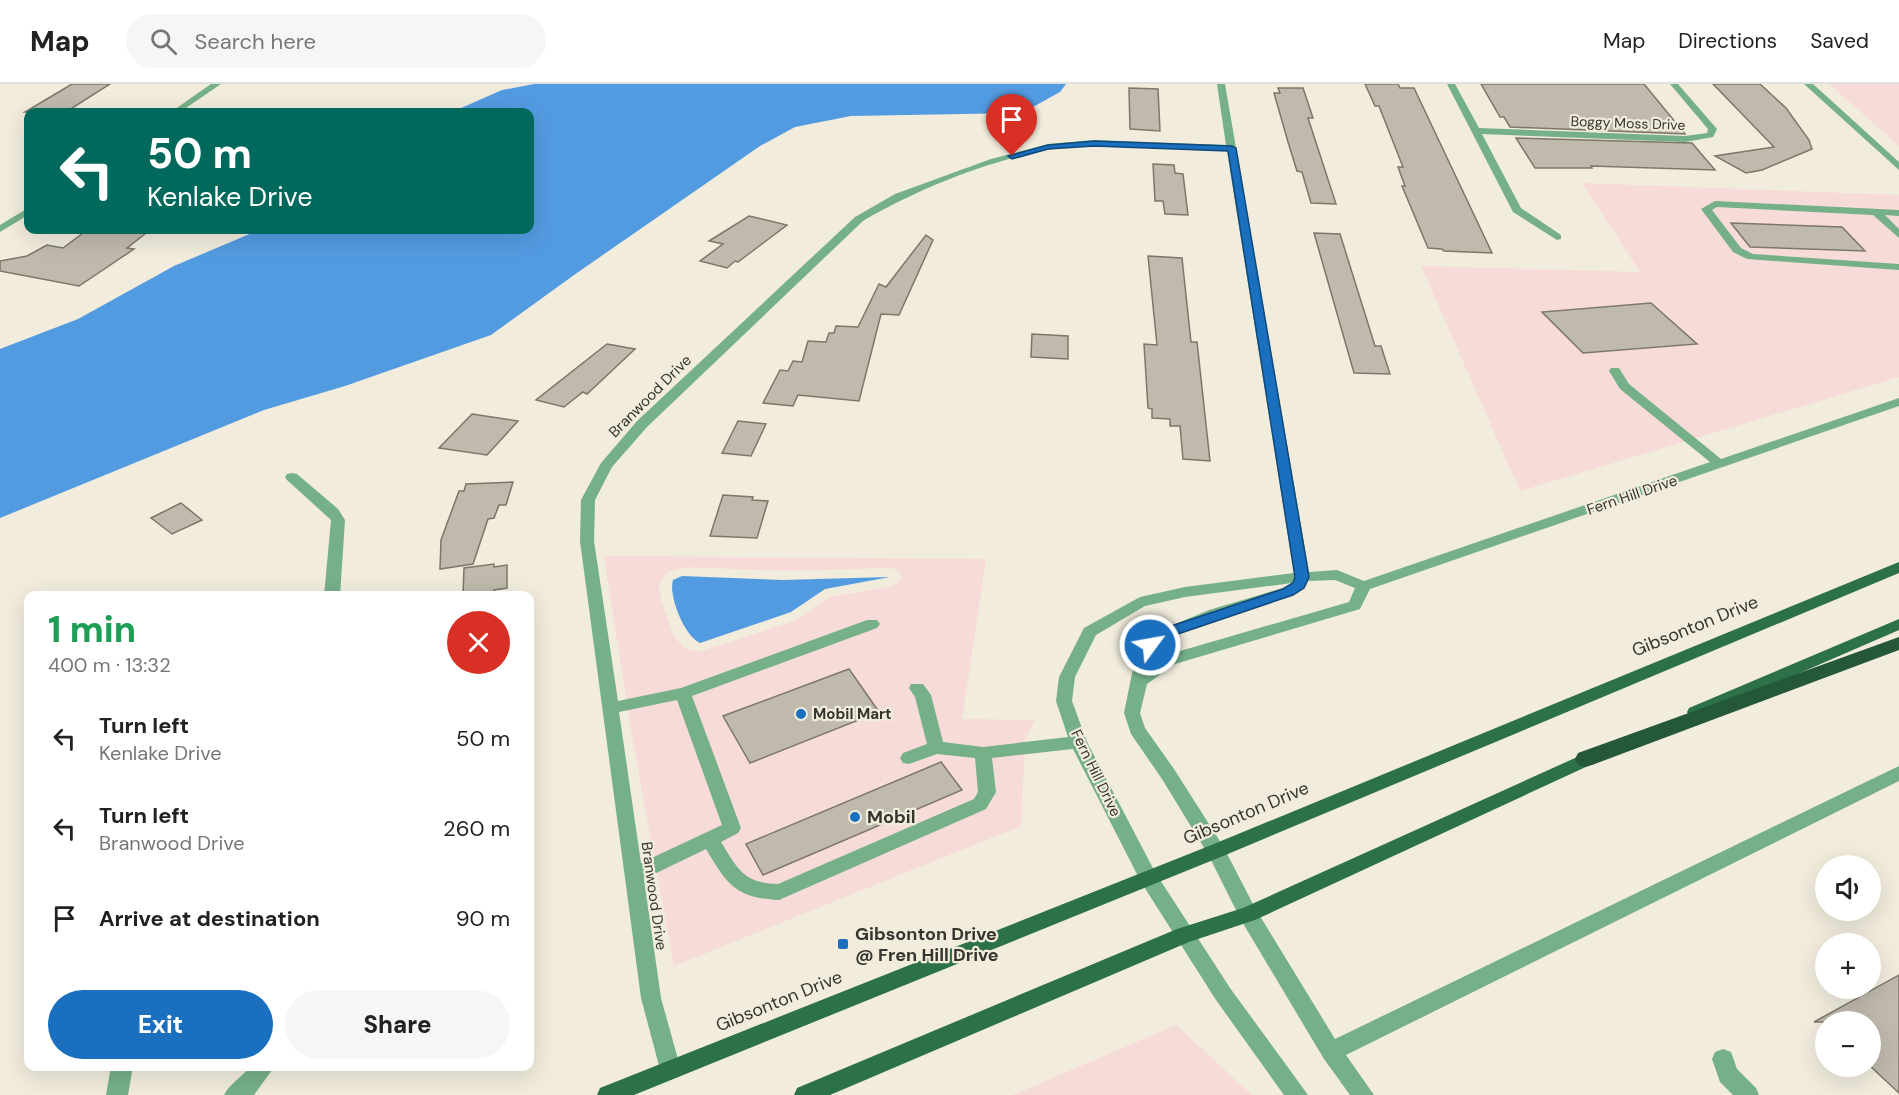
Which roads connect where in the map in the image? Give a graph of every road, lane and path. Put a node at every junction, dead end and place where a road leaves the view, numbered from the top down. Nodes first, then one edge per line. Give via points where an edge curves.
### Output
1 (217, 84) edge
2 (1221, 84) edge
3 (1451, 84) edge
4 (1674, 84) edge
5 (1808, 84) edge
6 (181, 108) edge
7 (1478, 131) junction
8 (1232, 148) junction
9 (1882, 152) junction
10 (1899, 152) edge
11 (1899, 167) edge
12 (1876, 212) junction
13 (1899, 213) edge
14 (24, 214) edge
15 (0, 229) edge
16 (1899, 235) edge
17 (1557, 237) dead end
18 (1899, 267) edge
19 (1615, 371) dead end
20 (1899, 402) edge
21 (1720, 464) junction
22 (292, 477) dead end
23 (1899, 567) edge
24 (1302, 577) junction
25 (1364, 586) junction
26 (332, 591) edge
27 (872, 624) dead end
28 (1899, 624) edge
29 (1899, 643) edge
30 (1140, 681) junction
31 (917, 688) dead end
32 (683, 693) junction
33 (611, 708) junction
34 (1078, 742) junction
35 (936, 747) junction
36 (983, 753) junction
37 (909, 758) dead end
38 (1585, 759) junction
39 (1899, 773) edge
40 (710, 840) junction
41 (1216, 851) junction
42 (634, 875) junction
43 (1148, 877) junction
44 (1248, 914) junction
45 (1184, 935) junction
46 (1331, 1052) junction
47 (1724, 1059) dead end
48 (670, 1070) junction
49 (121, 1071) edge
50 (260, 1071) edge
51 (117, 1095) edge
52 (235, 1095) edge
53 (608, 1095) edge
54 (805, 1095) edge
55 (1297, 1095) edge
56 (1363, 1095) edge
57 (1748, 1095) edge

1 - 6 street
2 - 8 street
3 - 7 street
4 - 7 street, Boggy Moss Drive via 1713,129 1710,135 1685,139
5 - 9 street
7 - 17 street via 1517,210
8 - 24 street
8 - 33 street, Branwood Drive via 1094,143 1048,147 994,161 898,196 859,219 642,424 606,466 588,500 587,541
9 - 10 street
9 - 11 street
12 - 13 street
12 - 16 street
12 - 18 street via 1715,204 1706,209 1737,250 1751,257
14 - 15 street
19 - 21 street via 1624,386
20 - 21 street, Fern Hill Drive
21 - 25 street, Fern Hill Drive
22 - 26 street via 338,520
23 - 41 main road, Gibsonton Drive
24 - 25 street, Fern Hill Drive via 1337,575
24 - 30 street via 1300,585 1288,592 1167,632 1142,657
24 - 34 street, Fern Hill Drive via 1185,592 1140,602 1090,632 1067,677 1064,701
25 - 30 street via 1355,605 1170,660
27 - 32 street
28 - 38 main road
29 - 38 highway
30 - 41 street via 1132,713 1137,730
31 - 35 street via 923,695
32 - 33 street
32 - 40 street via 732,828
33 - 42 street, Branwood Drive
34 - 36 street
34 - 43 street, Fern Hill Drive
35 - 36 street
35 - 37 street
36 - 40 street via 987,792 980,804 779,892 757,893 740,886
38 - 44 main road
39 - 46 street
40 - 42 street
41 - 43 main road, Gibsonton Drive
41 - 44 street
42 - 48 street, Branwood Drive via 651,998
43 - 45 street, Fern Hill Drive
43 - 48 main road, Gibsonton Drive
44 - 45 main road
44 - 46 street
45 - 54 main road
45 - 55 street, Fern Hill Drive
46 - 56 street
47 - 57 street via 1728,1075
48 - 53 main road, Gibsonton Drive
49 - 51 street
50 - 52 street

